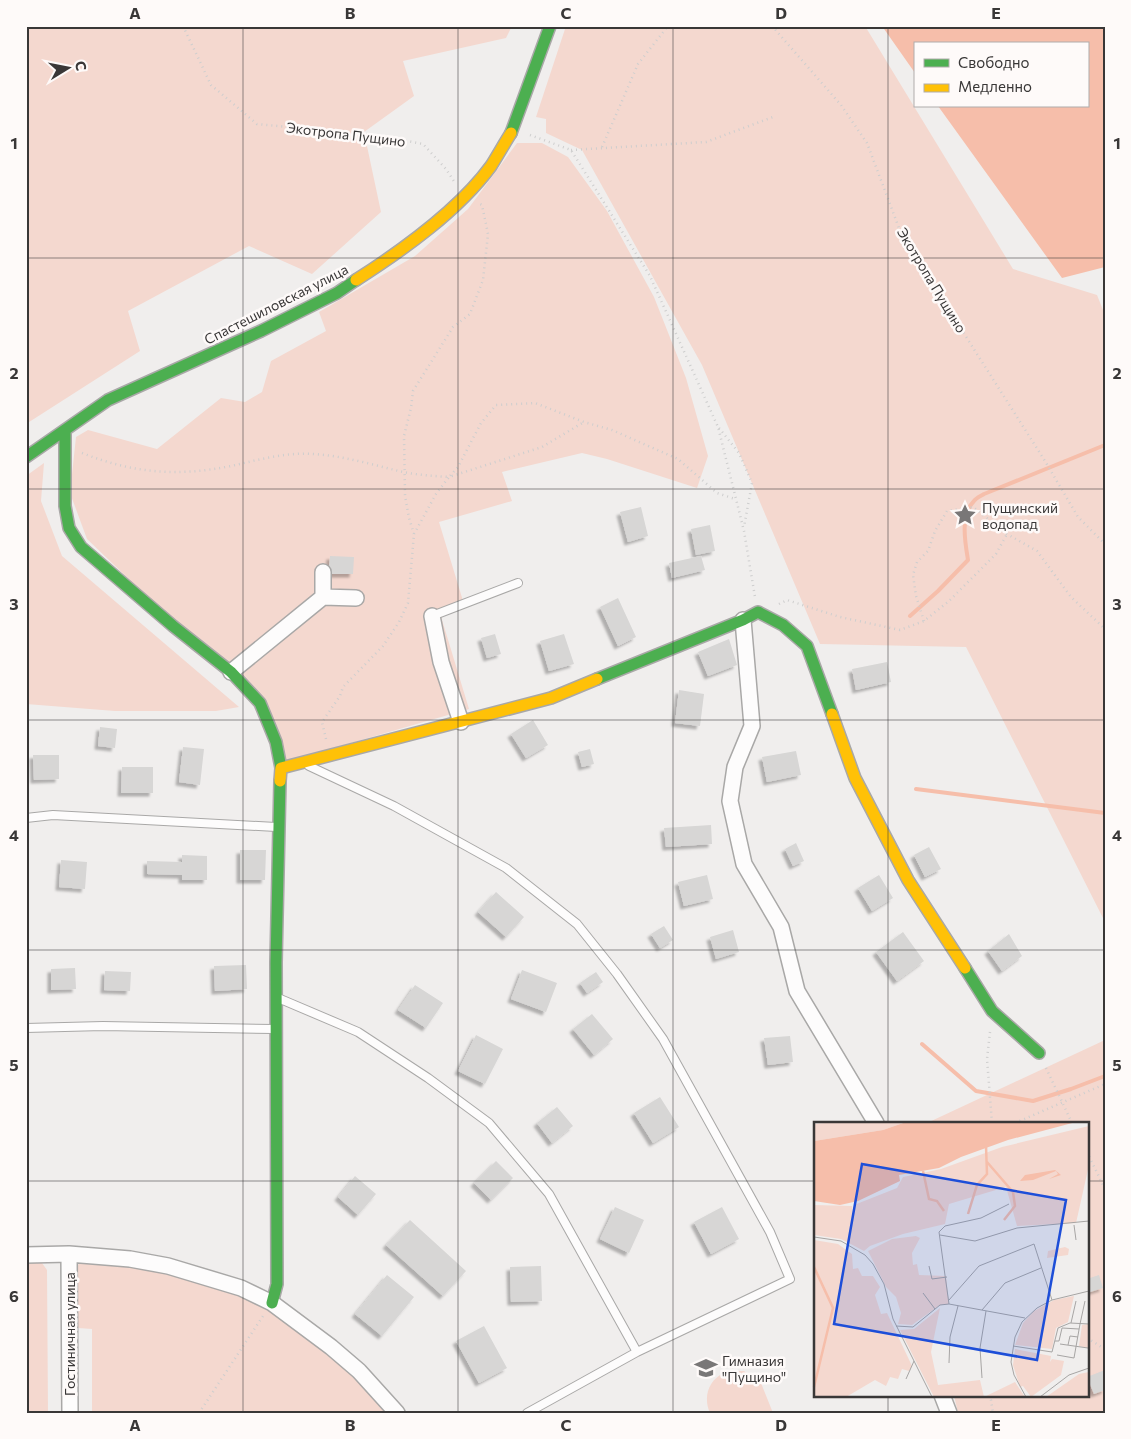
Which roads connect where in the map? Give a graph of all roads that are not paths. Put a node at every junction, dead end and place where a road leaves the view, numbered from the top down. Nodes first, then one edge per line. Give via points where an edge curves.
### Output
1 (550, 26) edge
2 (65, 430) junction
3 (26, 457) edge
4 (323, 572) dead end
5 (518, 583) dead end
6 (323, 597) junction
7 (356, 598) dead end
8 (432, 616) joint
9 (743, 620) junction
10 (230, 672) junction
11 (460, 722) junction
12 (304, 763) junction
13 (281, 768) junction
14 (26, 818) edge
15 (278, 827) junction
16 (276, 997) junction
17 (26, 1028) edge
18 (276, 1029) junction
19 (1039, 1053) road end
20 (875, 1122) edge
21 (69, 1254) junction
22 (26, 1255) edge
23 (272, 1303) junction
24 (637, 1352) junction
25 (942, 1396) edge
26 (70, 1413) edge
27 (397, 1413) edge
28 (527, 1413) edge
29 (949, 1413) edge

1 - 2 street, Спастешиловская улица via 514,129 490,167 430,228 392,258 337,293 108,400
2 - 3 street, Спастешиловская улица
2 - 10 street via 65,506 69,528 81,547
4 - 6 street
5 - 8 lane
6 - 7 street
6 - 10 street
8 - 11 street via 441,662
9 - 11 street via 552,698
9 - 19 street via 758,612 783,626 807,646 855,778 908,880 992,1011
9 - 20 street via 752,726 735,767 730,801 744,864 781,927 797,991
10 - 13 street via 260,703 276,742
11 - 12 street
12 - 13 street
12 - 24 lane via 394,806 506,868 577,924 663,1039 705,1112 770,1232 790,1279
13 - 15 street
14 - 15 lane via 52,815
15 - 16 street
16 - 18 street
16 - 24 lane via 358,1032 489,1123 549,1194
17 - 18 lane
18 - 23 street via 277,1284
21 - 22 street
21 - 23 street via 168,1266 241,1288
21 - 26 street, Гостиничная улица
23 - 27 street via 359,1371
24 - 28 lane
25 - 29 street

